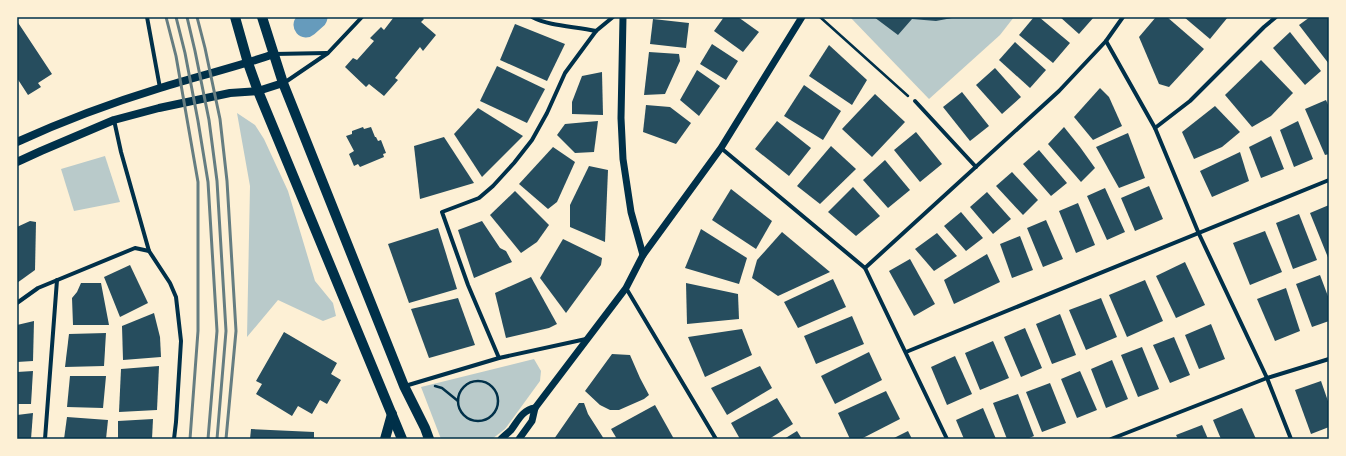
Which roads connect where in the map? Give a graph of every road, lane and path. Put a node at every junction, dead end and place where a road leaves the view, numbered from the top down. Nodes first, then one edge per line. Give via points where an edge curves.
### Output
1 (147, 17) edge
2 (235, 17) edge
3 (262, 17) edge
4 (362, 17) edge
5 (532, 17) edge
6 (613, 17) edge
7 (623, 17) edge
8 (802, 17) edge
9 (820, 17) edge
10 (1123, 17) edge
11 (1276, 17) edge
12 (596, 31) junction
13 (1106, 41) junction
14 (274, 54) junction
15 (328, 54) junction
16 (248, 63) junction
17 (283, 83) junction
18 (160, 88) junction
19 (258, 91) junction
20 (915, 101) joint
21 (114, 120) junction
22 (1155, 128) junction
23 (17, 142) edge
24 (721, 148) junction
25 (17, 162) edge
26 (976, 167) junction
27 (1329, 180) edge
28 (1199, 234) junction
29 (149, 251) junction
30 (643, 255) junction
31 (865, 268) junction
32 (57, 280) junction
33 (626, 288) junction
34 (17, 302) edge
35 (586, 339) junction
36 (906, 352) junction
37 (499, 358) junction
38 (1329, 359) edge
39 (1267, 378) junction
40 (423, 381) junction
41 (404, 386) junction
42 (458, 401) junction
43 (534, 408) junction
44 (392, 414) junction
45 (45, 439) edge
46 (174, 439) edge
47 (385, 439) edge
48 (402, 439) edge
49 (429, 439) edge
50 (501, 439) edge
51 (519, 439) edge
52 (716, 439) edge
53 (947, 439) edge
54 (1111, 439) edge
55 (1291, 439) edge

1 - 18 street
2 - 16 main road
3 - 14 main road
4 - 15 street
5 - 12 street via 542,22
6 - 12 street
7 - 30 street via 623,159 631,212
8 - 24 street
9 - 20 path
10 - 13 street
11 - 22 street via 1190,101
12 - 37 street via 565,73 532,140 514,163 479,198 442,212 468,285
13 - 22 street
13 - 26 street via 1059,91
14 - 15 street
14 - 16 main road
14 - 17 main road
15 - 17 street
16 - 18 main road
16 - 19 main road
17 - 19 main road
17 - 41 main road
18 - 23 main road via 102,107
19 - 21 main road via 230,93
19 - 44 main road
20 - 26 street
21 - 25 main road
21 - 29 street
22 - 28 street
24 - 30 street
24 - 31 street
26 - 31 street
27 - 28 street
28 - 36 street
28 - 39 street
29 - 32 street via 135,248
29 - 46 street via 176,297 181,342
30 - 33 street
31 - 36 street
32 - 34 street via 38,288
32 - 45 street
33 - 35 street
33 - 52 street
35 - 37 street
35 - 43 street
36 - 53 street
37 - 40 street
38 - 39 street
39 - 54 street
39 - 55 street
40 - 41 street
40 - 42 path via 442,388
41 - 49 main road
42 - 42 path via 461,412 471,420 477,421 488,418 496,410 497,398 492,387 474,382 462,389
43 - 50 street via 522,414
43 - 51 street via 532,421
44 - 47 main road
44 - 48 main road

